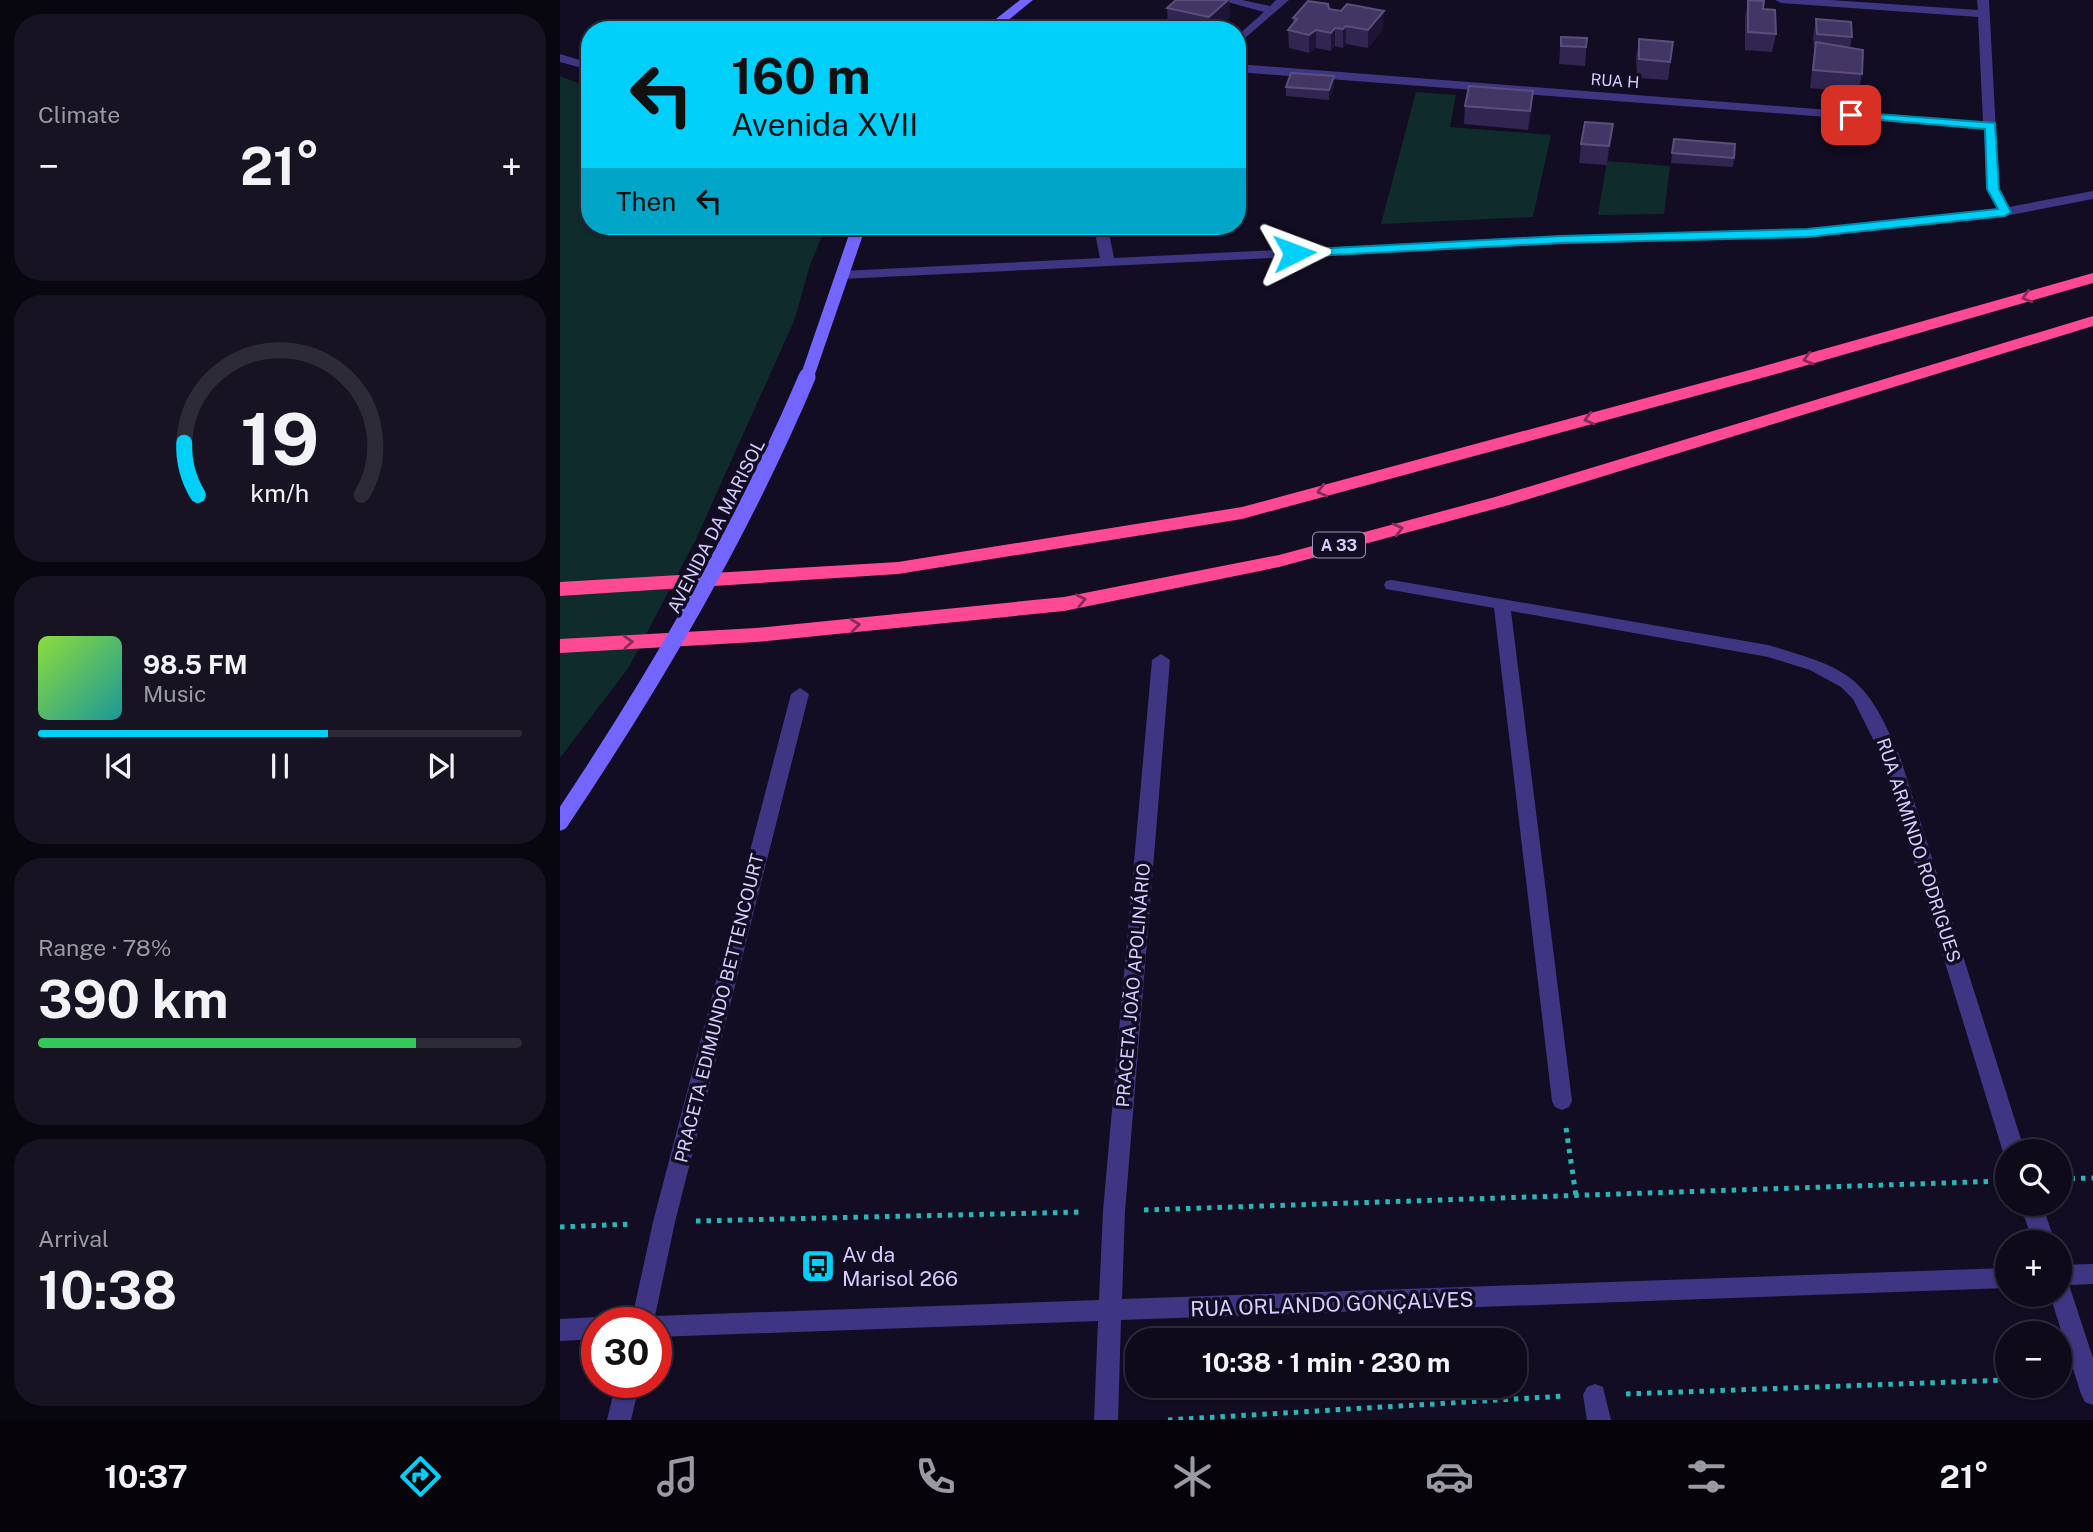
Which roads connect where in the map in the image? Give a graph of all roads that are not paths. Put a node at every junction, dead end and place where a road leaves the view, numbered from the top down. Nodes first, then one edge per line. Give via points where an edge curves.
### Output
1 (1027, 0) edge
2 (1226, 0) edge
3 (1283, 0) edge
4 (1781, 0) edge
5 (1983, 0) edge
6 (1272, 10) junction
7 (1983, 14) junction
8 (1000, 21) edge
9 (1246, 34) edge
10 (560, 58) edge
11 (581, 64) edge
12 (1246, 69) edge
13 (1991, 126) junction
14 (2093, 195) edge
15 (2005, 212) junction
16 (856, 235) edge
17 (1104, 235) edge
18 (1108, 263) junction
19 (842, 275) junction
20 (2093, 278) edge
21 (2093, 321) edge
22 (1392, 585) dead end
23 (560, 589) edge
24 (1502, 606) junction
25 (560, 646) edge
26 (1161, 660) dead end
27 (800, 694) dead end
28 (560, 822) edge
29 (1562, 1101) road end
30 (2010, 1139) edge
31 (2093, 1274) edge
32 (2072, 1275) edge
33 (1995, 1278) edge
34 (645, 1307) edge
35 (2065, 1307) edge
36 (1110, 1311) junction
37 (672, 1325) edge
38 (581, 1329) edge
39 (560, 1330) edge
40 (2093, 1394) edge
41 (1595, 1395) dead end
42 (624, 1398) edge
43 (619, 1420) edge
44 (1106, 1420) edge
45 (1599, 1420) edge

1 - 8 street
2 - 6 street
3 - 6 street
4 - 7 street
5 - 7 street
6 - 9 street
7 - 13 street
10 - 11 street
12 - 13 street, RUA H
13 - 15 street via 1993,189
14 - 15 street
15 - 18 street via 1807,233 1560,240
16 - 19 street, AVENIDA DA MARISOL
17 - 18 street
18 - 19 street
19 - 28 street, AVENIDA DA MARISOL, bridge via 781,442 738,533 629,719
20 -> 23 highway via 1242,513 898,568
25 -> 21 highway, A 33 via 756,635 1064,604 1279,561 1515,497
22 - 24 street, RUA ARMINDO RODRIGUES
24 - 29 street
24 - 30 street, RUA ARMINDO RODRIGUES via 1768,651 1821,666 1854,686 1875,716 1891,757
26 - 36 street, PRACETA JOÃO APOLINÁRIO via 1114,1211
27 - 34 street, PRACETA EDIMUNDO BETTENCOURT
31 - 32 street
33 - 36 street, RUA ORLANDO GONÇALVES
35 - 40 street
36 - 37 street, RUA ORLANDO GONÇALVES
36 - 44 street, PRACETA JOÃO APOLINÁRIO
38 - 39 street
41 - 45 street
42 - 43 street

